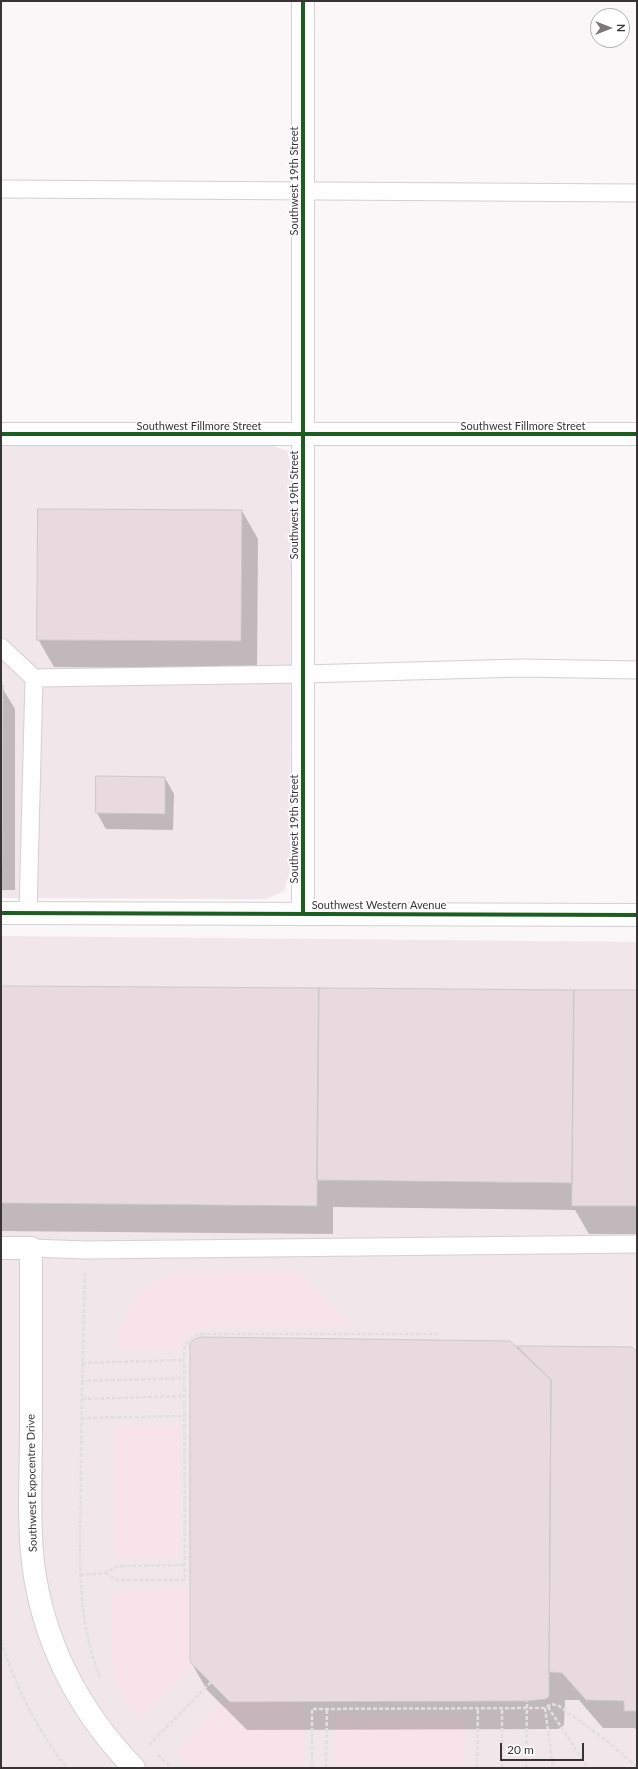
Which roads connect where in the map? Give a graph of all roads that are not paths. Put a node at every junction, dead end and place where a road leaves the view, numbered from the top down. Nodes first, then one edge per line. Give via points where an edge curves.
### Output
1 (303, 1) edge
2 (1, 189) edge
3 (303, 190) junction
4 (637, 193) edge
5 (1, 434) edge
6 (637, 434) edge
7 (303, 435) junction
8 (1, 647) edge
9 (637, 670) edge
10 (303, 674) junction
11 (34, 678) junction
12 (1, 913) edge
13 (28, 913) junction
14 (303, 914) junction
15 (637, 915) edge
16 (637, 1244) edge
17 (1, 1248) edge
18 (31, 1248) junction
19 (134, 1768) edge

1 - 3 street, Southwest 19th Street
2 - 3 lane
3 - 4 lane
3 - 7 street, Southwest 19th Street
5 - 7 street, Southwest Fillmore Street
6 - 7 street, Southwest Fillmore Street
7 - 10 street, Southwest 19th Street
8 - 11 lane
9 - 10 lane via 521,668
10 - 11 lane
10 - 14 street, Southwest 19th Street
11 - 13 lane
12 - 13 street, Southwest Western Avenue
13 - 14 street, Southwest Western Avenue
14 - 15 street, Southwest Western Avenue
16 - 18 lane via 86,1250
17 - 18 street
18 - 19 street, Southwest Expocentre Drive via 30,1510 33,1563 43,1610 61,1665 81,1702 110,1744

